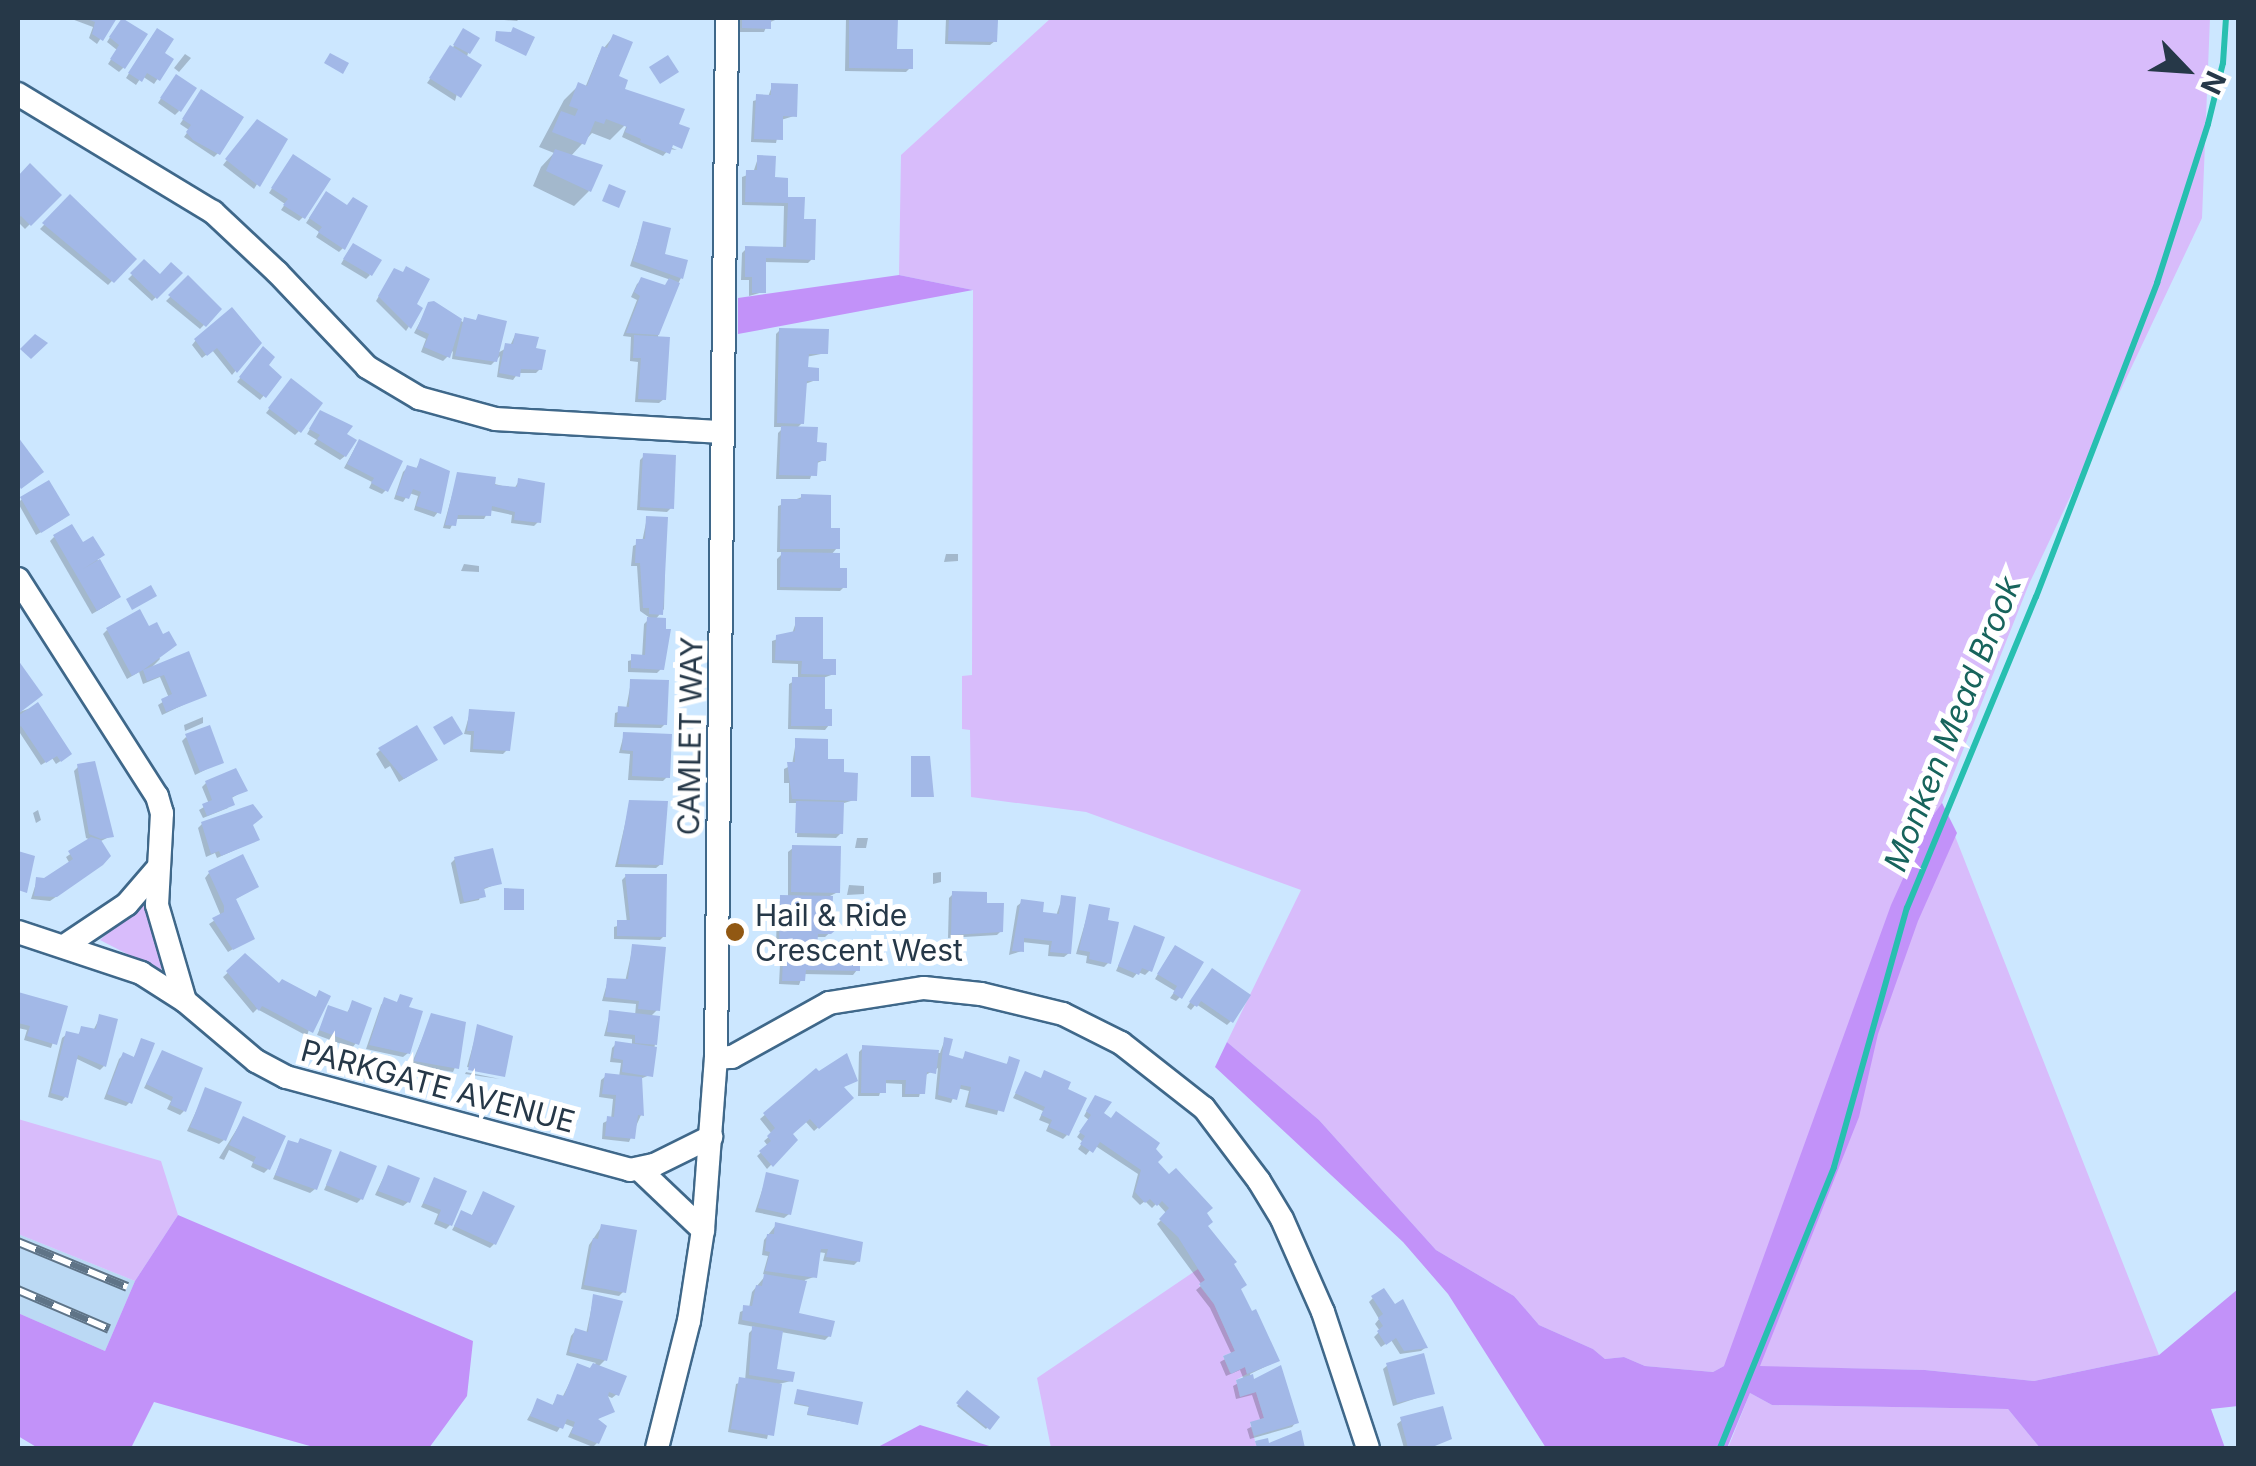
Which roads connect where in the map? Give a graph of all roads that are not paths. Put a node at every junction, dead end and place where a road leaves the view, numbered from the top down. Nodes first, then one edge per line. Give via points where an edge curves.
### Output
1 (726, 18) edge
2 (18, 94) edge
3 (722, 432) junction
4 (18, 579) edge
5 (157, 868) junction
6 (18, 932) edge
7 (66, 945) junction
8 (185, 1001) junction
9 (716, 1058) junction
10 (711, 1137) junction
11 (640, 1170) junction
12 (702, 1230) junction
13 (657, 1448) edge
14 (1368, 1448) edge

1 - 3 street, CAMLET WAY
2 - 3 street via 213,212 367,367 418,398 495,420
3 - 9 street, CAMLET WAY
4 - 5 street via 157,796
5 - 7 street via 116,913
5 - 8 street via 164,940
6 - 7 street, PARKGATE AVENUE
7 - 8 street, PARKGATE AVENUE via 141,973
8 - 11 street, PARKGATE AVENUE via 256,1062 286,1077
9 - 10 street, CAMLET WAY
9 - 14 street via 732,1056 829,1003 924,988 1063,1014 1121,1043 1204,1108 1259,1181 1323,1312
10 - 11 street
10 - 12 street, CAMLET WAY
11 - 12 street, PARKGATE AVENUE
12 - 13 street, CAMLET WAY via 689,1321

